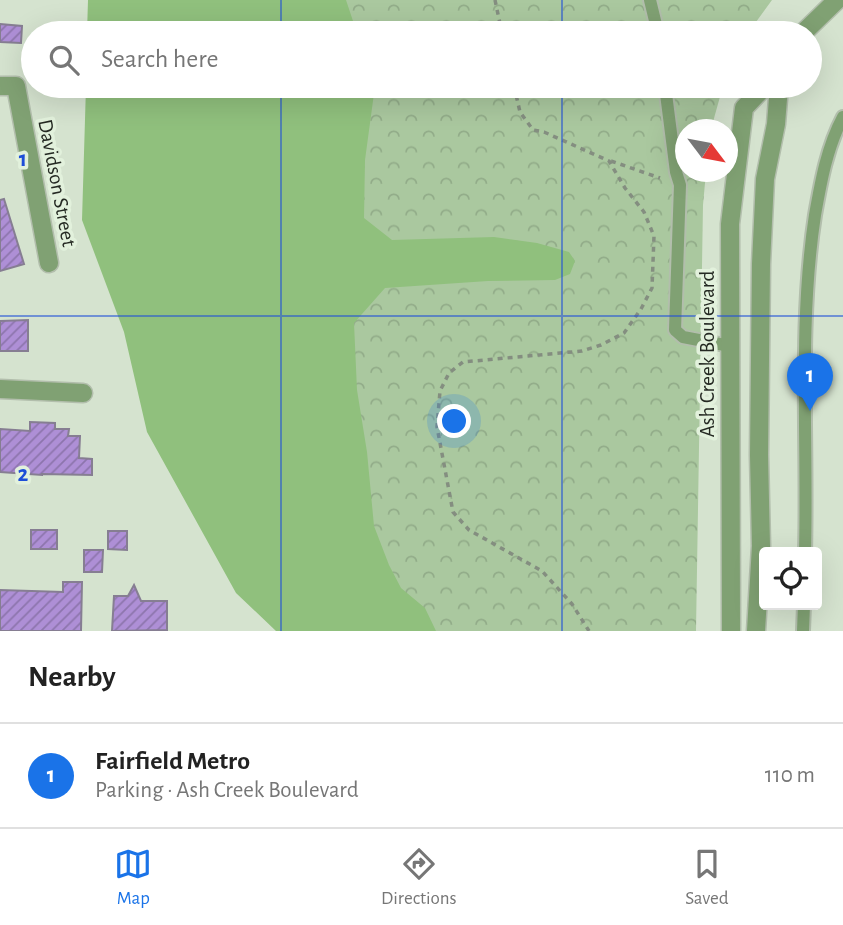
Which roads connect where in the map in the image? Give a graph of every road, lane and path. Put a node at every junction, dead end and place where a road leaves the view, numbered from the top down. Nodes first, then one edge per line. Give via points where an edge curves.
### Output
1 (495, 0) edge
2 (650, 0) edge
3 (837, 0) edge
4 (499, 21) edge
5 (654, 21) edge
6 (815, 21) edge
7 (0, 86) edge
8 (517, 98) edge
9 (667, 98) edge
10 (754, 98) edge
11 (778, 98) edge
12 (843, 117) edge
13 (609, 161) junction
14 (680, 185) junction
15 (49, 263) dead end
16 (730, 346) junction
17 (0, 389) edge
18 (83, 393) dead end
19 (805, 547) edge
20 (804, 610) edge
21 (589, 631) edge
22 (731, 631) edge
23 (756, 631) edge
24 (803, 631) edge

1 - 4 path
2 - 5 lane
3 - 6 street
7 - 15 street, Davidson Street via 16,86
8 - 13 path via 533,130
9 - 14 lane
10 - 16 street, Ash Creek Boulevard via 744,108 730,224
11 - 23 street via 764,191
12 - 19 lane via 827,156 810,248
13 - 14 path
13 - 21 path via 644,212 654,236 652,288 641,309 624,333 582,351 463,362 449,373 440,391 437,427 453,512 469,530 542,571
14 - 16 lane via 675,330 683,337
16 - 22 street, Ash Creek Boulevard
17 - 18 street
20 - 24 lane

